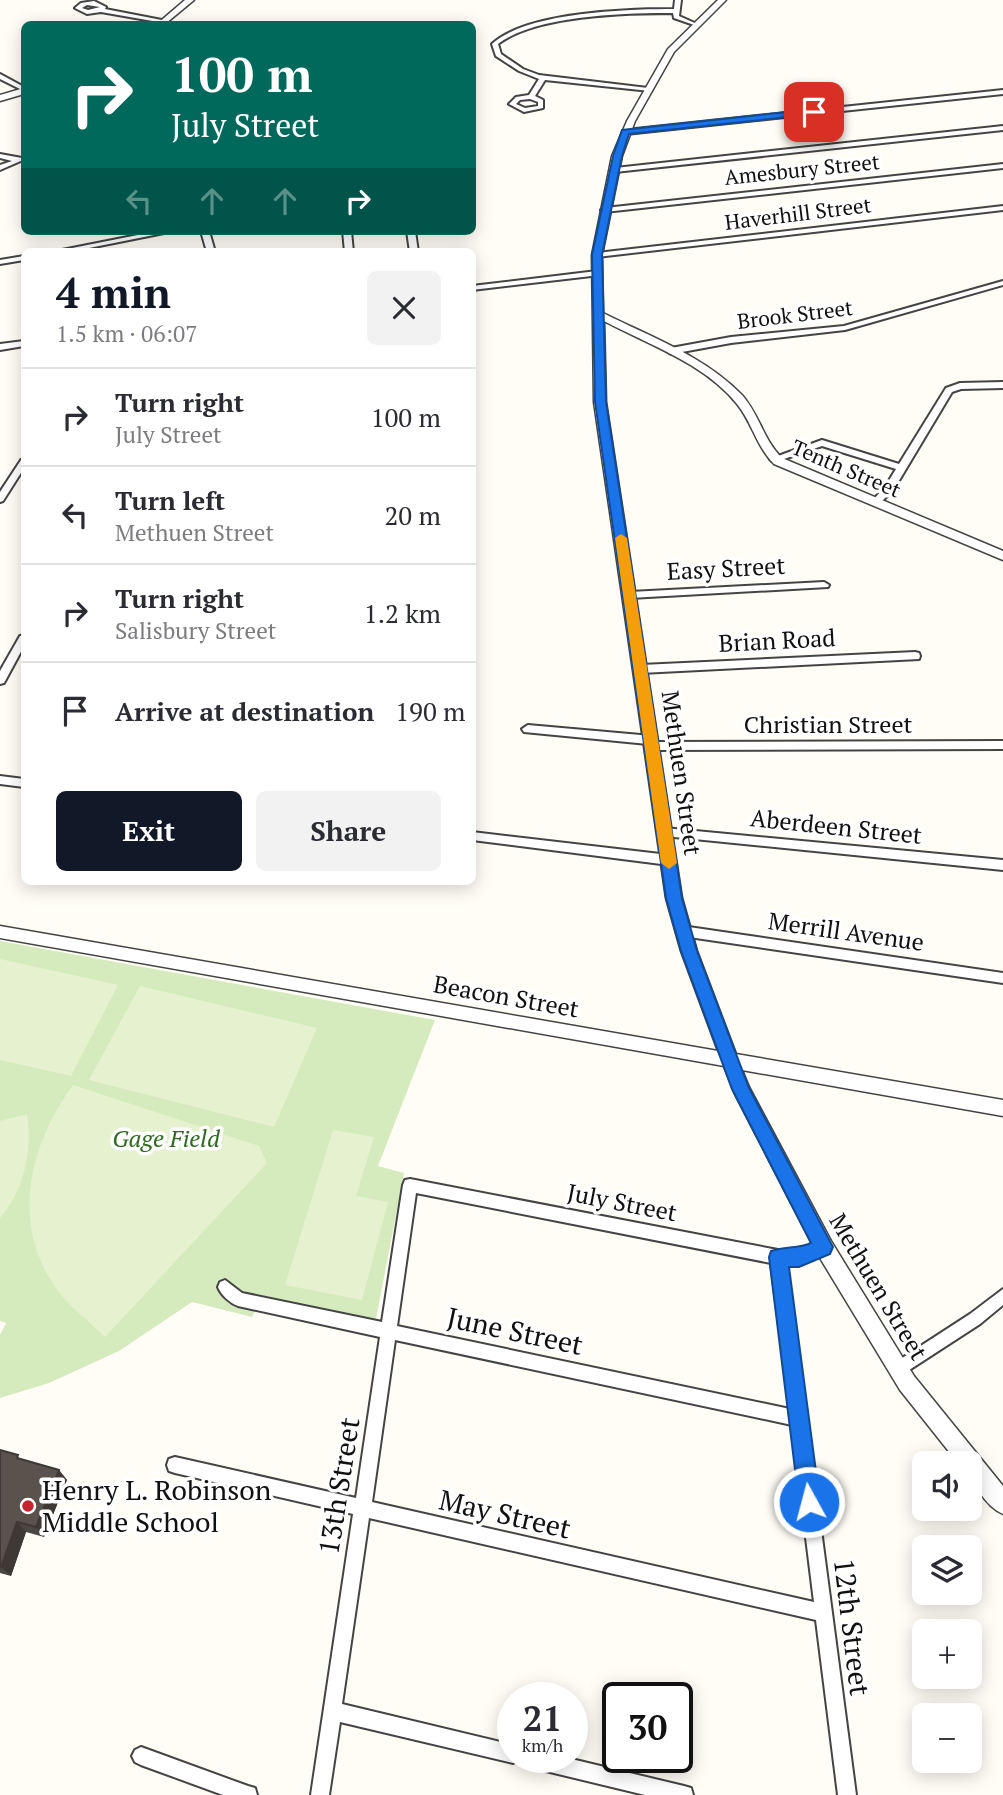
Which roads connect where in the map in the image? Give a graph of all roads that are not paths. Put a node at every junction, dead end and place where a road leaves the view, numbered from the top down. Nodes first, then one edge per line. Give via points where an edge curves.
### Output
1 (190, 0) edge
2 (678, 0) edge
3 (722, 0) edge
4 (101, 10) dead end
5 (675, 11) junction
6 (153, 21) edge
7 (164, 21) edge
8 (695, 26) junction
9 (0, 76) edge
10 (543, 78) junction
11 (21, 88) edge
12 (648, 90) junction
13 (21, 91) edge
14 (1003, 92) edge
15 (531, 97) dead end
16 (0, 98) edge
17 (1003, 128) edge
18 (626, 132) junction
19 (0, 156) edge
20 (1003, 166) edge
21 (0, 168) edge
22 (615, 170) junction
23 (1003, 208) edge
24 (605, 210) junction
25 (148, 235) edge
26 (79, 248) edge
27 (597, 255) junction
28 (21, 258) edge
29 (0, 262) edge
30 (597, 273) junction
31 (1003, 283) edge
32 (476, 288) edge
33 (599, 315) junction
34 (21, 344) edge
35 (0, 347) edge
36 (671, 351) junction
37 (1003, 385) edge
38 (775, 459) junction
39 (21, 467) edge
40 (902, 468) junction
41 (0, 499) edge
42 (876, 502) junction
43 (1003, 556) edge
44 (824, 585) dead end
45 (629, 595) junction
46 (21, 643) edge
47 (915, 656) dead end
48 (641, 669) junction
49 (0, 680) edge
50 (528, 729) dead end
51 (652, 743) junction
52 (1003, 745) edge
53 (0, 780) edge
54 (21, 783) edge
55 (664, 832) junction
56 (476, 836) edge
57 (668, 860) junction
58 (1003, 865) edge
59 (682, 931) junction
60 (0, 932) edge
61 (1003, 978) edge
62 (730, 1061) junction
63 (1003, 1108) edge
64 (410, 1185) joint
65 (824, 1247) junction
66 (778, 1257) junction
67 (225, 1287) dead end
68 (1003, 1296) edge
69 (390, 1331) junction
70 (898, 1368) junction
71 (799, 1419) junction
72 (174, 1465) dead end
73 (1003, 1503) edge
74 (362, 1508) junction
75 (824, 1613) junction
76 (332, 1711) junction
77 (497, 1750) edge
78 (141, 1756) dead end
79 (588, 1772) edge
80 (248, 1795) edge
81 (320, 1795) edge
82 (684, 1795) edge
83 (847, 1795) edge

1 - 7 street
2 - 5 street
3 - 8 street, Methuen Street
4 - 6 street
5 - 8 street via 677,19
5 - 10 street via 569,19 513,32 496,42 498,55
8 - 12 street, Methuen Street via 671,51
9 - 11 street
10 - 12 street
10 - 15 street
12 - 18 street, Methuen Street
13 - 16 street
14 - 18 street
17 - 22 street
18 - 22 street, Methuen Street
19 - 21 street via 19,160
20 - 24 street, Amesbury Street
22 - 24 street, Methuen Street
23 - 27 street, Haverhill Street
24 - 27 street, Methuen Street
25 - 26 street
27 - 30 street, Methuen Street
28 - 29 street
30 - 32 street
30 - 33 street, Methuen Street
31 - 36 street, Brook Street via 845,328
33 - 36 street, Tenth Street
33 - 45 street, Methuen Street via 600,402
34 - 35 street
36 - 38 street, Tenth Street via 714,376 739,398
37 - 40 street via 949,390
38 - 40 street via 819,443
38 - 42 street, Tenth Street
39 - 41 street
40 - 42 street
42 - 43 street, Tenth Street
44 - 45 street, Easy Street
45 - 48 street, Methuen Street
46 - 49 street
47 - 48 street, Brian Road
48 - 51 street, Methuen Street
50 - 51 street, Christian Street
51 - 52 street, Christian Street
51 - 55 street, Methuen Street
53 - 54 street
55 - 57 street, Methuen Street
55 - 58 street, Aberdeen Street
56 - 57 street
57 - 59 street, Methuen Street
59 - 61 street, Merrill Avenue
59 - 62 street, Methuen Street
60 - 62 street, Beacon Street
62 - 63 street, Beacon Street
62 - 65 street, Methuen Street
64 - 66 street, July Street
64 - 69 street, 13th Street
65 - 66 street, July Street via 799,1258
65 - 70 street, Methuen Street
66 - 71 street, 12th Street
67 - 69 street, June Street via 238,1299
68 - 70 street
69 - 71 street, June Street
69 - 74 street, 13th Street
70 - 73 street, Methuen Street
71 - 75 street, 12th Street
72 - 74 street, May Street
74 - 75 street, May Street
74 - 76 street, 13th Street
75 - 83 street, 12th Street
76 - 77 street
76 - 81 street, 13th Street
78 - 80 street
79 - 82 street

